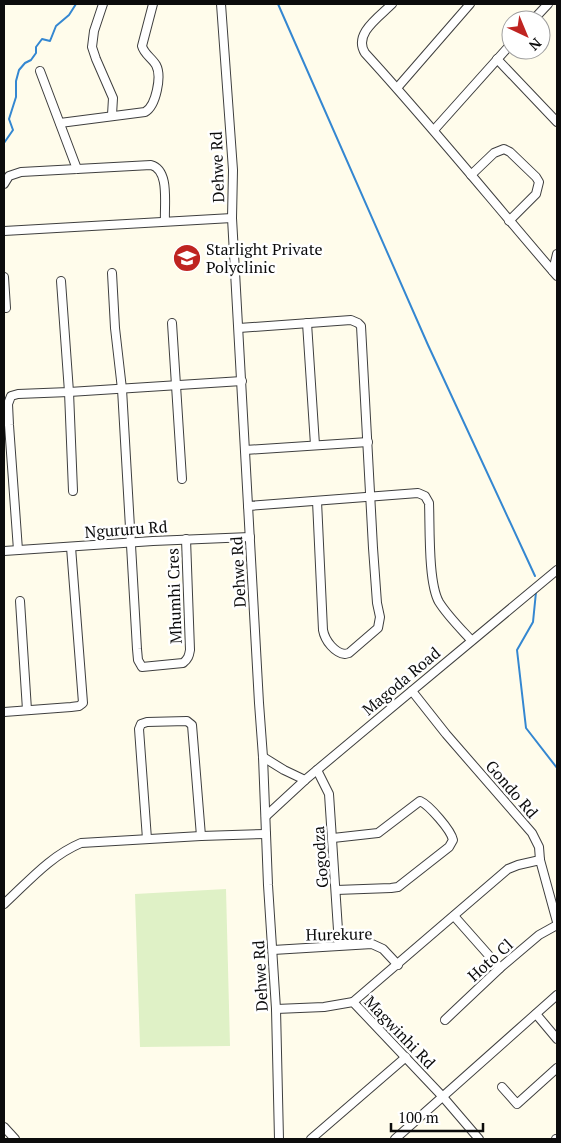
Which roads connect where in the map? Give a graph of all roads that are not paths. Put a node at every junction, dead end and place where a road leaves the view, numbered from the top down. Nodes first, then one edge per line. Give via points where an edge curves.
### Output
1 (104, 4) edge
2 (153, 4) edge
3 (221, 4) edge
4 (392, 4) edge
5 (470, 4) edge
6 (501, 55) edge
7 (497, 60) junction
8 (40, 70) dead end
9 (397, 88) junction
10 (112, 115) junction
11 (557, 122) edge
12 (60, 123) junction
13 (434, 130) junction
14 (76, 169) junction
15 (471, 175) junction
16 (4, 184) edge
17 (232, 218) junction
18 (165, 220) junction
19 (509, 221) junction
20 (4, 231) edge
21 (557, 254) edge
22 (112, 273) dead end
23 (555, 273) edge
24 (4, 277) edge
25 (61, 281) dead end
26 (6, 308) dead end
27 (172, 322) dead end
28 (307, 323) junction
29 (239, 328) junction
30 (242, 381) junction
31 (176, 384) junction
32 (122, 389) junction
33 (69, 392) junction
34 (368, 442) junction
35 (315, 444) junction
36 (245, 450) junction
37 (182, 479) dead end
38 (73, 491) dead end
39 (370, 498) junction
40 (317, 501) junction
41 (248, 506) junction
42 (250, 538) junction
43 (186, 539) junction
44 (130, 543) junction
45 (71, 547) junction
46 (18, 550) junction
47 (4, 551) edge
48 (557, 570) edge
49 (20, 601) dead end
50 (470, 640) junction
51 (412, 691) junction
52 (27, 710) junction
53 (4, 712) edge
54 (263, 757) junction
55 (317, 770) junction
56 (305, 780) junction
57 (266, 816) junction
58 (266, 834) junction
59 (201, 836) junction
60 (333, 838) junction
61 (147, 839) junction
62 (540, 860) junction
63 (336, 890) junction
64 (4, 904) edge
65 (454, 916) junction
66 (557, 924) edge
67 (339, 945) junction
68 (273, 950) junction
69 (398, 965) junction
70 (500, 968) junction
71 (557, 995) edge
72 (353, 1002) junction
73 (276, 1009) junction
74 (536, 1014) junction
75 (445, 1020) dead end
76 (557, 1038) edge
77 (406, 1057) junction
78 (557, 1068) edge
79 (502, 1087) dead end
80 (443, 1097) junction
81 (4, 1127) edge
82 (15, 1139) edge
83 (280, 1139) edge
84 (311, 1139) edge
85 (396, 1139) edge
86 (478, 1139) edge

1 - 10 street via 92,47 113,98
2 - 10 street via 142,46 157,68 155,99 145,112
3 - 17 street, Dehwe Rd via 233,170
4 - 9 street via 363,33 361,45 364,53
5 - 9 street
6 - 7 street
7 - 11 street
7 - 13 street
8 - 12 street
9 - 13 street
10 - 12 street
12 - 14 street
13 - 15 street
14 - 16 street via 21,172 9,176
14 - 18 street via 155,166 164,180
15 - 19 street
15 - 19 street via 504,148 536,178 539,182 536,194
17 - 18 street
17 - 29 street, Dehwe Rd
18 - 20 street
19 - 23 street
21 - 23 street
22 - 32 street
24 - 26 street
25 - 33 street
27 - 31 street
28 - 29 street
28 - 34 street via 351,320 361,326
28 - 35 street
29 - 30 street, Dehwe Rd
30 - 31 street
30 - 36 street, Dehwe Rd
31 - 32 street
31 - 37 street
32 - 33 street
32 - 44 street
33 - 38 street
33 - 46 street via 18,394 9,399
34 - 35 street
34 - 39 street
35 - 36 street
36 - 41 street, Dehwe Rd
39 - 40 street
39 - 40 street via 380,622 370,636 345,654 336,651 324,636
39 - 50 street via 418,493 427,498 436,594
40 - 41 street
41 - 42 street, Dehwe Rd
42 - 43 street, Ngururu Rd
42 - 54 street, Dehwe Rd
43 - 44 street, Ngururu Rd
43 - 44 street, Mhumhi Cres via 189,656 182,663 142,667 138,660
44 - 45 street, Ngururu Rd
45 - 46 street, Ngururu Rd
45 - 52 street via 83,702 79,706
46 - 47 street, Ngururu Rd
48 - 50 street, Magoda Road
49 - 52 street
50 - 51 street, Magoda Road
51 - 55 street, Magoda Road
51 - 62 street, Gondo Rd via 532,833 539,847
52 - 53 street
54 - 56 street
54 - 57 street, Dehwe Rd
55 - 56 street, Magoda Road
55 - 60 street, Gogodza via 328,794
56 - 57 street, Magoda Road
57 - 58 street, Dehwe Rd
58 - 59 street
58 - 68 street, Dehwe Rd
59 - 61 street
59 - 61 street via 192,725 187,722 147,722 139,729
60 - 63 street, Gogodza
60 - 63 street via 378,833 420,801 453,840 449,847 398,887
61 - 64 street via 90,842 75,846 52,860
62 - 65 street via 508,869
62 - 66 street, Gondo Rd
63 - 67 street, Gogodza
65 - 69 street
65 - 70 street
66 - 70 street, Hoto Cl
67 - 68 street, Hurekure
67 - 69 street, Hurekure via 376,945
68 - 73 street, Dehwe Rd
69 - 72 street
70 - 75 street, Hoto Cl
71 - 74 street
72 - 73 street, Magwinhi Rd
72 - 77 street, Magwinhi Rd
73 - 83 street, Dehwe Rd
74 - 76 street
74 - 80 street
77 - 80 street, Magwinhi Rd
77 - 84 street
78 - 79 street via 517,1104
80 - 85 street
80 - 86 street, Magwinhi Rd
81 - 82 street

